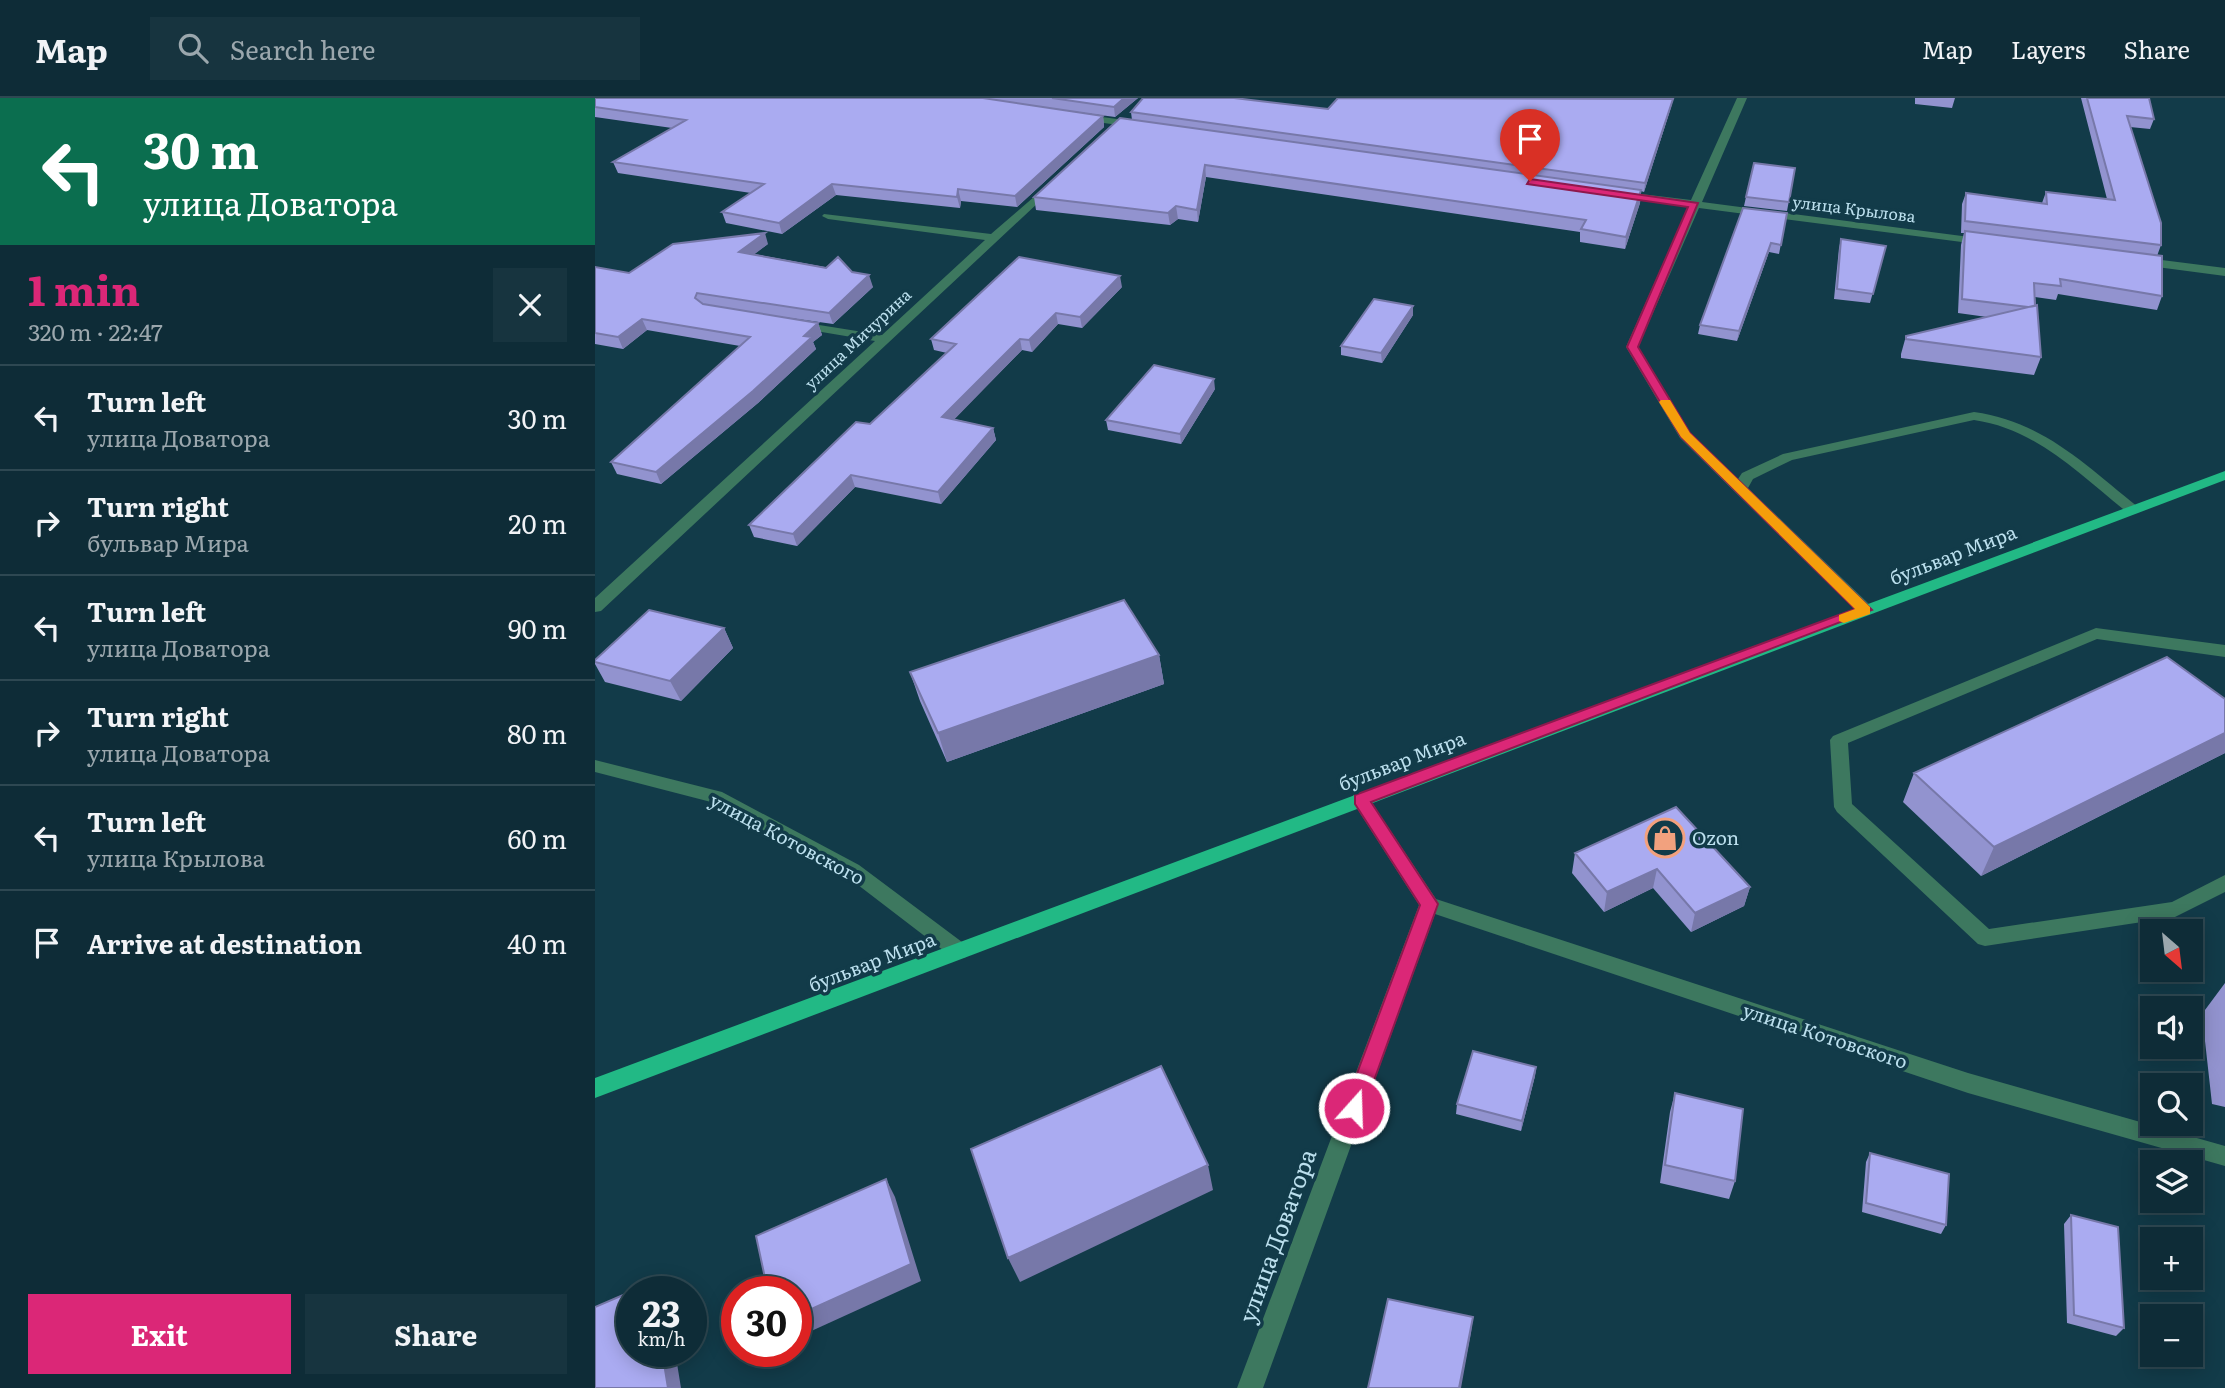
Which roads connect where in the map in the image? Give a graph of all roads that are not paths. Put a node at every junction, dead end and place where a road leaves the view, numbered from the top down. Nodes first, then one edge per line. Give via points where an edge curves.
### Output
1 (1742, 98) edge
2 (1137, 106) edge
3 (1067, 115) edge
4 (1147, 126) edge
5 (1114, 127) junction
6 (1061, 176) edge
7 (1598, 191) edge
8 (1694, 205) junction
9 (828, 216) dead end
10 (993, 239) junction
11 (1994, 243) edge
12 (2130, 260) edge
13 (2225, 272) edge
14 (789, 323) edge
15 (885, 339) junction
16 (2225, 475) edge
17 (1740, 489) junction
18 (2133, 510) junction
19 (595, 607) edge
20 (1865, 610) junction
21 (2225, 651) edge
22 (595, 766) edge
23 (1360, 799) junction
24 (2225, 883) edge
25 (1429, 904) junction
26 (959, 951) junction
27 (595, 1088) edge
28 (2225, 1156) edge
29 (1250, 1388) edge

1 - 8 street
2 - 5 street
3 - 5 street
4 - 5 street
6 - 10 street, улица Мичурина
7 - 8 street, улица Крылова
8 - 11 street, улица Крылова
8 - 17 street via 1632,347 1685,435
9 - 10 street
10 - 15 street, улица Мичурина
12 - 13 street
14 - 15 street
15 - 19 street, улица Мичурина
16 - 18 main road, бульвар Мира
17 - 18 street via 1747,477 1788,457 1973,416 1993,417 2033,433
17 - 20 street
18 - 20 main road, бульвар Мира
20 - 23 main road, бульвар Мира
21 - 24 street via 2096,632 1839,740 1843,807 1985,938 2175,909
22 - 26 street, улица Котовского via 716,797 852,870
23 - 25 street
23 - 26 main road, бульвар Мира
25 - 28 street, улица Котовского via 1968,1083
25 - 29 street, улица Доватора
26 - 27 main road, бульвар Мира

